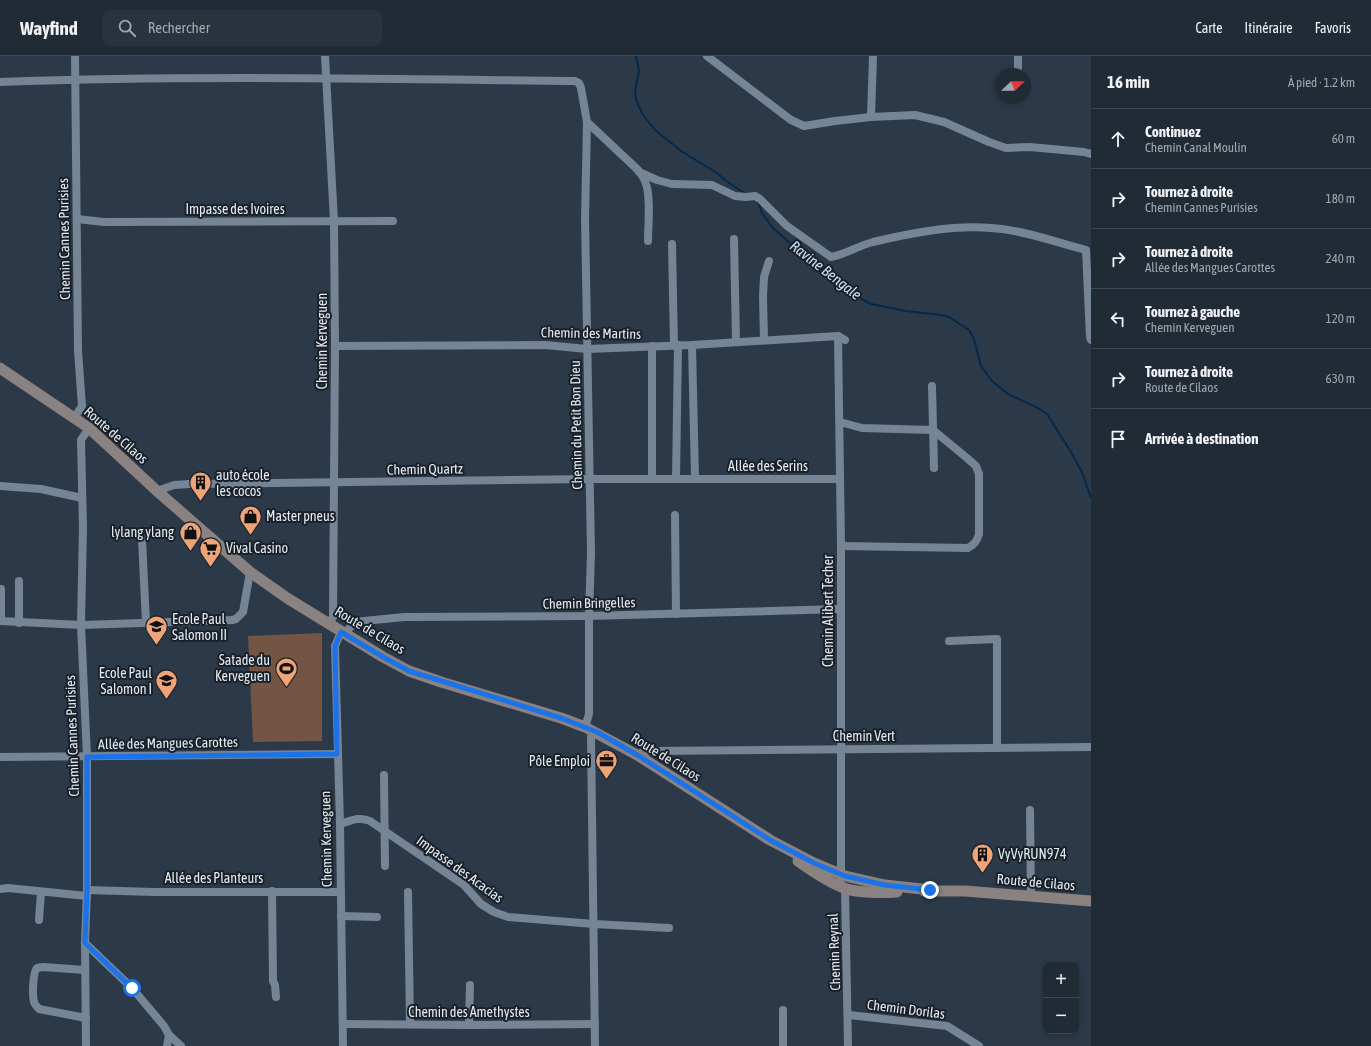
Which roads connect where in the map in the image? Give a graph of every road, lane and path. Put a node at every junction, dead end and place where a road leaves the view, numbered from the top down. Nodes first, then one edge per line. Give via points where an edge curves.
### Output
1 (75, 56) edge
2 (325, 56) edge
3 (707, 56) edge
4 (873, 56) edge
5 (1018, 56) edge
6 (1018, 68) dead end
7 (325, 78) junction
8 (75, 79) junction
9 (0, 82) edge
10 (871, 117) junction
11 (587, 122) junction
12 (1091, 154) edge
13 (639, 172) junction
14 (76, 219) junction
15 (334, 221) junction
16 (393, 221) dead end
17 (734, 239) dead end
18 (648, 241) dead end
19 (672, 244) dead end
20 (769, 261) dead end
21 (842, 338) joint
22 (764, 340) junction
23 (1091, 340) edge
24 (736, 342) junction
25 (692, 344) junction
26 (676, 345) junction
27 (335, 346) junction
28 (652, 346) junction
29 (588, 348) junction
30 (0, 368) edge
31 (932, 386) dead end
32 (74, 418) junction
33 (840, 422) junction
34 (89, 428) junction
35 (933, 430) junction
36 (934, 468) dead end
37 (590, 479) junction
38 (652, 479) junction
39 (676, 479) junction
40 (695, 479) junction
41 (840, 480) junction
42 (334, 483) junction
43 (0, 486) edge
44 (157, 491) junction
45 (82, 498) junction
46 (675, 515) dead end
47 (142, 539) dead end
48 (841, 546) junction
49 (250, 572) junction
50 (19, 580) dead end
51 (1, 588) edge
52 (841, 609) junction
53 (676, 614) junction
54 (589, 616) junction
55 (0, 621) edge
56 (19, 623) junction
57 (146, 623) junction
58 (330, 624) junction
59 (81, 625) junction
60 (343, 633) junction
61 (948, 640) dead end
62 (588, 728) junction
63 (997, 748) junction
64 (1091, 748) edge
65 (842, 749) junction
66 (337, 754) junction
67 (639, 756) junction
68 (0, 757) edge
69 (87, 757) junction
70 (384, 775) dead end
71 (1030, 810) dead end
72 (340, 824) junction
73 (385, 832) junction
74 (770, 840) junction
75 (385, 866) dead end
76 (842, 875) junction
77 (843, 888) junction
78 (0, 889) edge
79 (894, 889) junction
80 (272, 891) junction
81 (41, 892) junction
82 (340, 892) junction
83 (408, 892) dead end
84 (87, 893) junction
85 (1031, 896) junction
86 (1091, 901) edge
87 (341, 916) junction
88 (377, 917) dead end
89 (39, 920) dead end
90 (594, 924) junction
91 (669, 928) dead end
92 (85, 943) junction
93 (85, 970) junction
94 (470, 985) dead end
95 (276, 997) dead end
96 (783, 1010) dead end
97 (849, 1016) junction
98 (86, 1018) junction
99 (343, 1024) junction
100 (410, 1024) junction
101 (595, 1024) junction
102 (469, 1025) junction
103 (169, 1035) junction
104 (86, 1046) edge
105 (167, 1046) edge
106 (181, 1046) edge
107 (343, 1046) edge
108 (595, 1046) edge
109 (783, 1046) edge
110 (848, 1046) edge
111 (979, 1046) edge

1 - 8 street, Chemin Cannes Purisies
2 - 7 street, Chemin Kerveguen
3 - 10 street via 791,120 804,126
4 - 10 street
5 - 6 street
7 - 8 street
7 - 11 street, Chemin du Petit Bon Dieu via 574,81 579,83 581,88
7 - 15 street, Chemin Kerveguen
8 - 9 street
8 - 14 street, Chemin Cannes Purisies
10 - 12 street via 915,115 944,122 1006,148 1030,147
11 - 13 street
11 - 29 street, Chemin du Petit Bon Dieu via 585,219
13 - 18 street via 646,184 648,195
13 - 23 street via 672,184 712,185 735,196 760,198 787,226 831,257 892,238 934,230 965,228 1009,230 1086,250
14 - 15 street, Impasse des Ivoires via 104,222
14 - 32 street, Chemin Cannes Purisies via 78,351 82,406
15 - 16 street, Impasse des Ivoires
15 - 27 street, Chemin Kerveguen
17 - 24 street
19 - 26 street
20 - 22 street via 764,277
21 - 22 street, Chemin des Martins
21 - 33 street, Chemin Alibert Techer
22 - 24 street, Chemin des Martins
24 - 25 street, Chemin des Martins
25 - 26 street, Chemin des Martins
25 - 40 street
26 - 28 street, Chemin des Martins
26 - 39 street
27 - 29 street, Chemin des Martins via 545,345
27 - 42 street, Chemin Kerveguen
28 - 29 street, Chemin des Martins
28 - 38 street
29 - 37 street, Chemin du Petit Bon Dieu
30 - 32 main road, Route de Cilaos
31 - 35 street
32 - 34 main road, Route de Cilaos
33 - 35 street via 870,429
33 - 41 street, Chemin Alibert Techer
34 - 44 main road, Route de Cilaos
34 - 45 street, Chemin Cannes Purisies via 81,440
35 - 36 street
35 - 48 street via 976,466 980,474 978,541 968,548
37 - 38 street, Chemin Quartz
37 - 42 street, Chemin Quartz
37 - 54 street, Chemin du Petit Bon Dieu
38 - 39 street, Chemin Quartz
39 - 40 street, Chemin Quartz
40 - 41 street, Allée des Serins
41 - 48 street, Chemin Alibert Techer
42 - 44 street, Chemin Quartz via 189,484 174,485
42 - 58 street, Chemin Kerveguen via 333,617
43 - 45 street via 41,489
44 - 49 main road, Route de Cilaos
45 - 59 street, Chemin Cannes Purisies
46 - 53 street
47 - 57 street
48 - 52 street, Chemin Alibert Techer
49 - 57 street via 243,612 236,619
49 - 58 main road, Route de Cilaos
50 - 56 street
51 - 55 street
52 - 53 street, Chemin Bringelles
52 - 65 street, Chemin Alibert Techer
53 - 54 street, Chemin Bringelles
54 - 60 street, Chemin Bringelles via 404,617 354,622
54 - 62 street, Chemin du Petit Bon Dieu
55 - 56 street
56 - 59 street
57 - 59 street
58 - 60 main road, Route de Cilaos
59 - 69 street, Chemin Cannes Purisies
60 - 62 main road, Route de Cilaos via 409,671
60 - 66 street, Chemin Kerveguen via 335,646
61 - 63 street via 997,639
62 - 67 main road, Route de Cilaos
62 - 90 street, Chemin du Petit Bon Dieu via 591,738
63 - 64 street, Chemin Vert
63 - 65 street, Chemin Vert
65 - 67 street, Chemin Vert via 650,751
65 - 76 street, Chemin Alibert Techer
66 - 69 street, Allée des Mangues Carottes
66 - 72 street, Chemin Kerveguen
67 - 74 main road, Route de Cilaos
68 - 69 street, Allée des Mangues Carottes
69 - 84 street, Chemin Cannes Purisies
70 - 73 street
71 - 85 street
72 - 73 street, Impasse des Acacias via 362,818
72 - 82 street, Chemin Kerveguen
73 - 75 street
73 - 90 street, Impasse des Acacias via 464,885 481,904 494,912 508,917
74 - 76 main road, Route de Cilaos
74 - 77 main road, Route de Cilaos via 812,871
76 - 77 street, Chemin Alibert Techer
76 - 79 main road, Route de Cilaos
77 - 79 main road, Route de Cilaos via 875,892
77 - 97 street, Chemin Reynal
78 - 81 street, Allée des Planteurs
79 - 85 main road, Route de Cilaos
80 - 82 street, Allée des Planteurs
80 - 84 street, Allée des Planteurs
80 - 95 street via 273,980 276,985
81 - 84 street, Allée des Planteurs
81 - 89 street
82 - 87 street, Chemin Kerveguen
83 - 100 street
84 - 92 street, Chemin Cannes Purisies
85 - 86 main road, Route de Cilaos
87 - 88 street
87 - 99 street, Chemin Kerveguen
90 - 91 street, Impasse des Acacias
90 - 101 street, Chemin du Petit Bon Dieu
92 - 93 street, Chemin Cannes Purisies
92 - 103 street via 132,988
93 - 98 street, Chemin Cannes Purisies
93 - 98 street via 37,968 34,972 34,1000 39,1009
94 - 102 street
96 - 109 street
97 - 110 street, Chemin Reynal
97 - 111 street, Chemin Dorilas via 947,1026
98 - 104 street, Chemin Cannes Purisies
99 - 100 street, Chemin des Amethystes
99 - 107 street, Chemin Kerveguen
100 - 102 street, Chemin des Amethystes
101 - 102 street, Chemin des Amethystes
101 - 108 street, Chemin du Petit Bon Dieu
103 - 105 street
103 - 106 street

